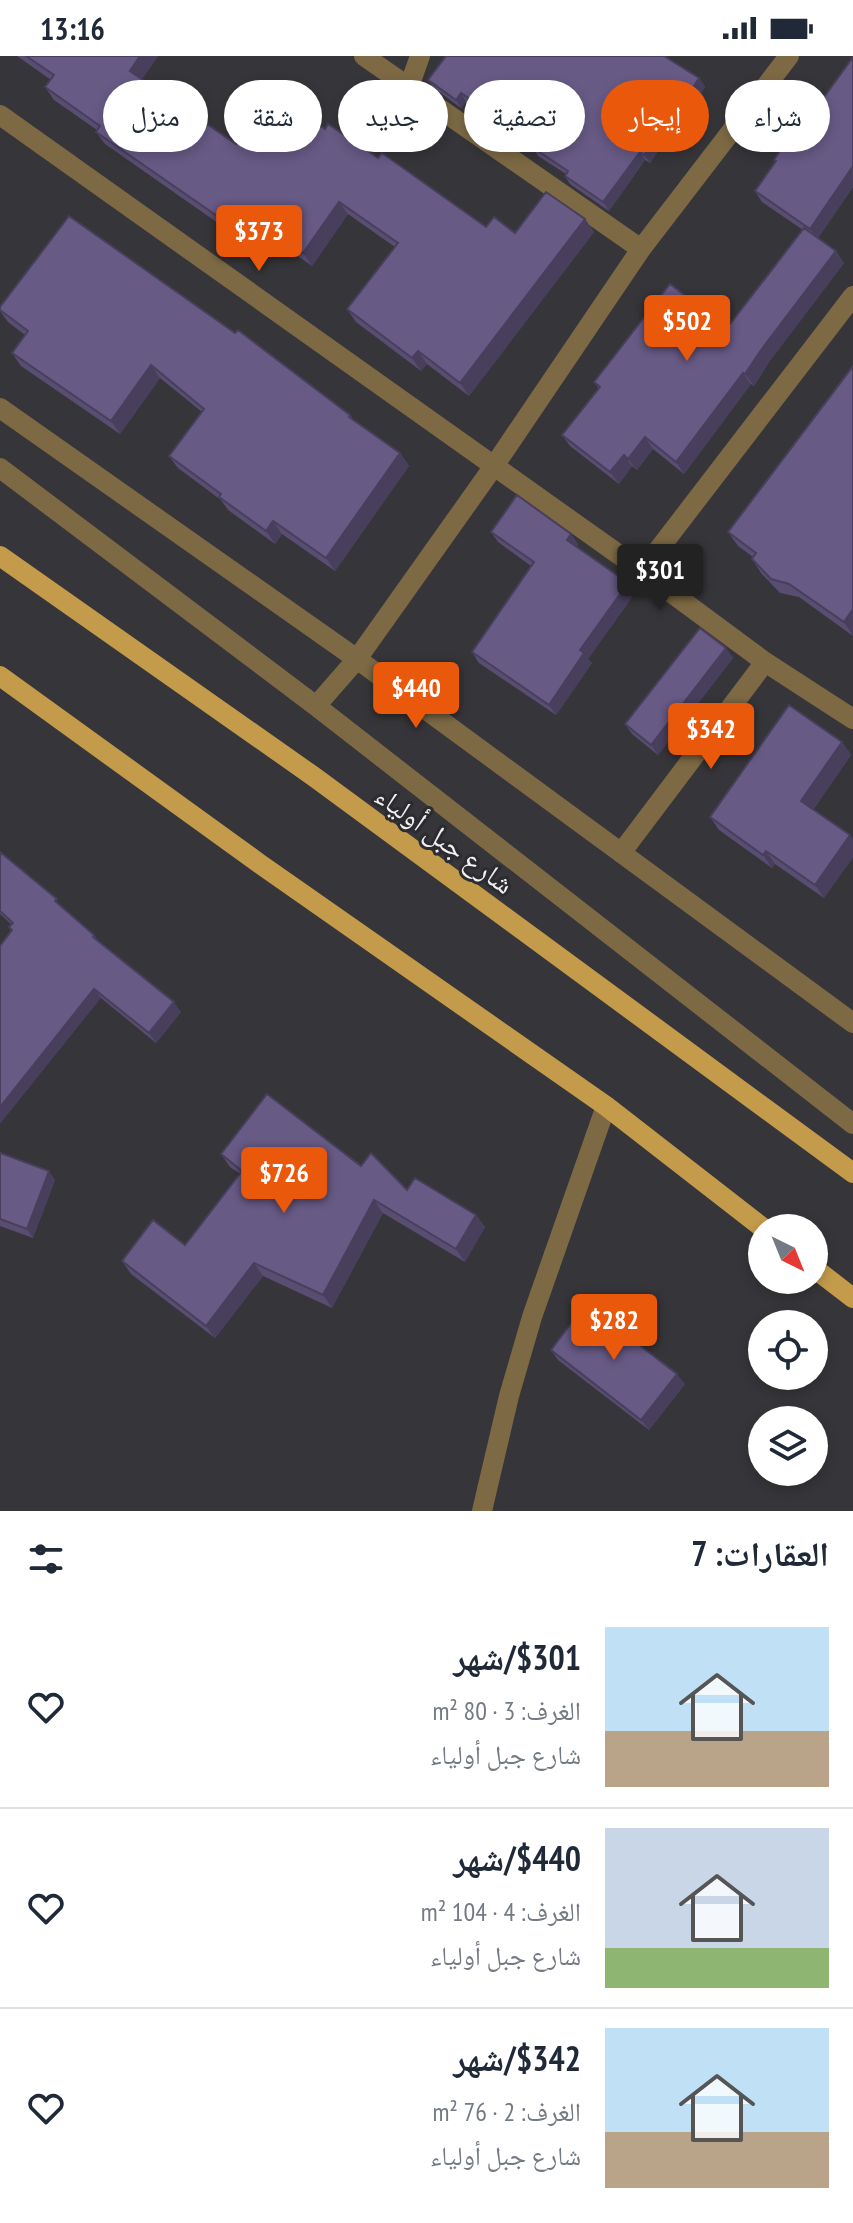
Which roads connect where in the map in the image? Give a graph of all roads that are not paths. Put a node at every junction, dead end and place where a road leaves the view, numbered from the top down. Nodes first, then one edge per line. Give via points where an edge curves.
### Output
1 (364, 56) edge
2 (420, 56) edge
3 (789, 56) edge
4 (399, 80) edge
5 (411, 80) edge
6 (448, 114) edge
7 (0, 115) edge
8 (641, 249) junction
9 (853, 296) edge
10 (0, 408) edge
11 (494, 466) junction
12 (0, 468) edge
13 (0, 556) edge
14 (642, 571) junction
15 (357, 659) junction
16 (765, 662) junction
17 (0, 676) edge
18 (316, 706) junction
19 (853, 719) edge
20 (621, 853) junction
21 (853, 1023) edge
22 (606, 1106) junction
23 (853, 1124) edge
24 (853, 1173) edge
25 (748, 1216) edge
26 (828, 1279) edge
27 (853, 1298) edge
28 (482, 1511) edge

1 - 4 street
2 - 5 street
3 - 8 street
6 - 8 street
7 - 11 street
8 - 11 street
9 - 14 street
10 - 15 street
11 - 14 street
11 - 15 street
12 - 18 street
13 - 24 main road, شارع جبل أولياء via 313,776
14 - 16 street
15 - 18 street
15 - 20 street
16 - 19 street
16 - 20 street
17 - 22 main road
18 - 23 street
20 - 21 street
22 - 25 main road
22 - 28 street via 532,1317
26 - 27 main road

